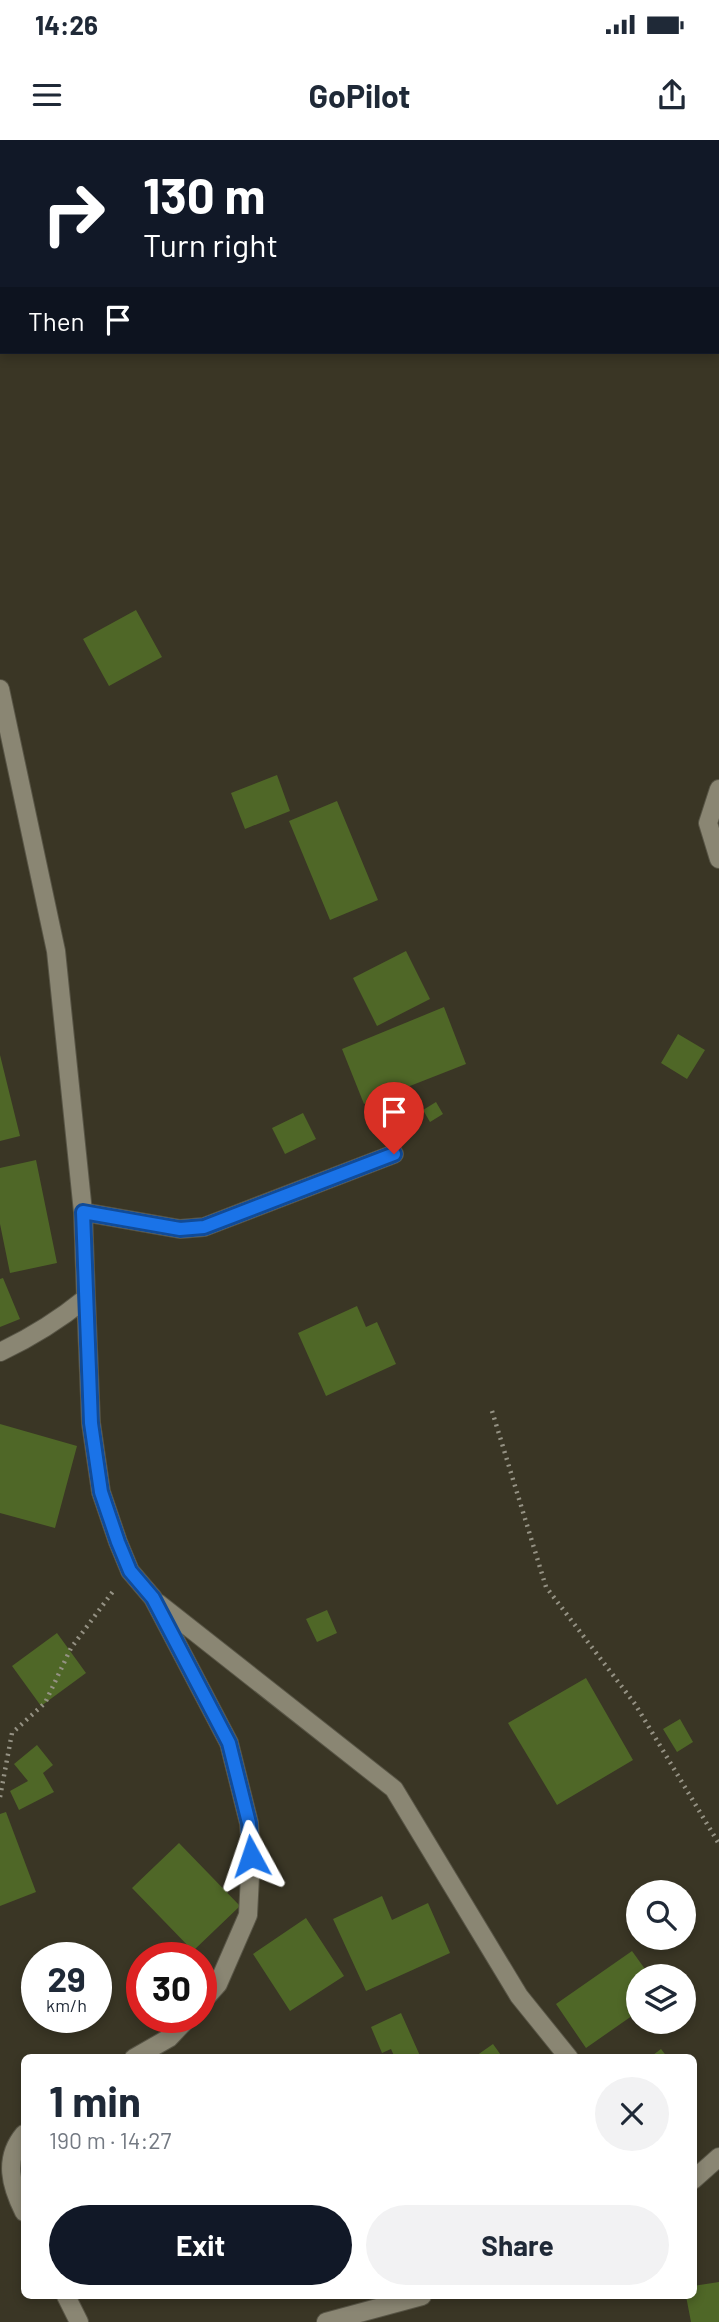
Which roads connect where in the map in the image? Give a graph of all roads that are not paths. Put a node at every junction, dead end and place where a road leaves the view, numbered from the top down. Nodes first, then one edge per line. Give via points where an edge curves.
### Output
1 (0, 689) edge
2 (719, 789) edge
3 (719, 859) edge
4 (394, 1154) dead end
5 (83, 1212) junction
6 (86, 1298) junction
7 (0, 1352) edge
8 (153, 1598) junction
9 (217, 1985) edge
10 (174, 2033) edge
11 (141, 2054) edge
12 (566, 2054) edge
13 (21, 2140) edge
14 (21, 2205) edge
15 (68, 2299) edge
16 (411, 2299) edge
17 (79, 2322) edge
18 (326, 2322) edge

1 - 5 street via 56,951
2 - 3 street via 708,823
4 - 5 street via 204,1227 180,1229
5 - 6 street
6 - 7 street via 59,1320
6 - 8 street via 91,1423 101,1492 130,1571
8 - 9 street via 229,1743 249,1823 248,1915
8 - 12 street via 394,1789 519,1996
10 - 11 street
13 - 14 street via 11,2159 14,2190
15 - 17 street
16 - 18 street

